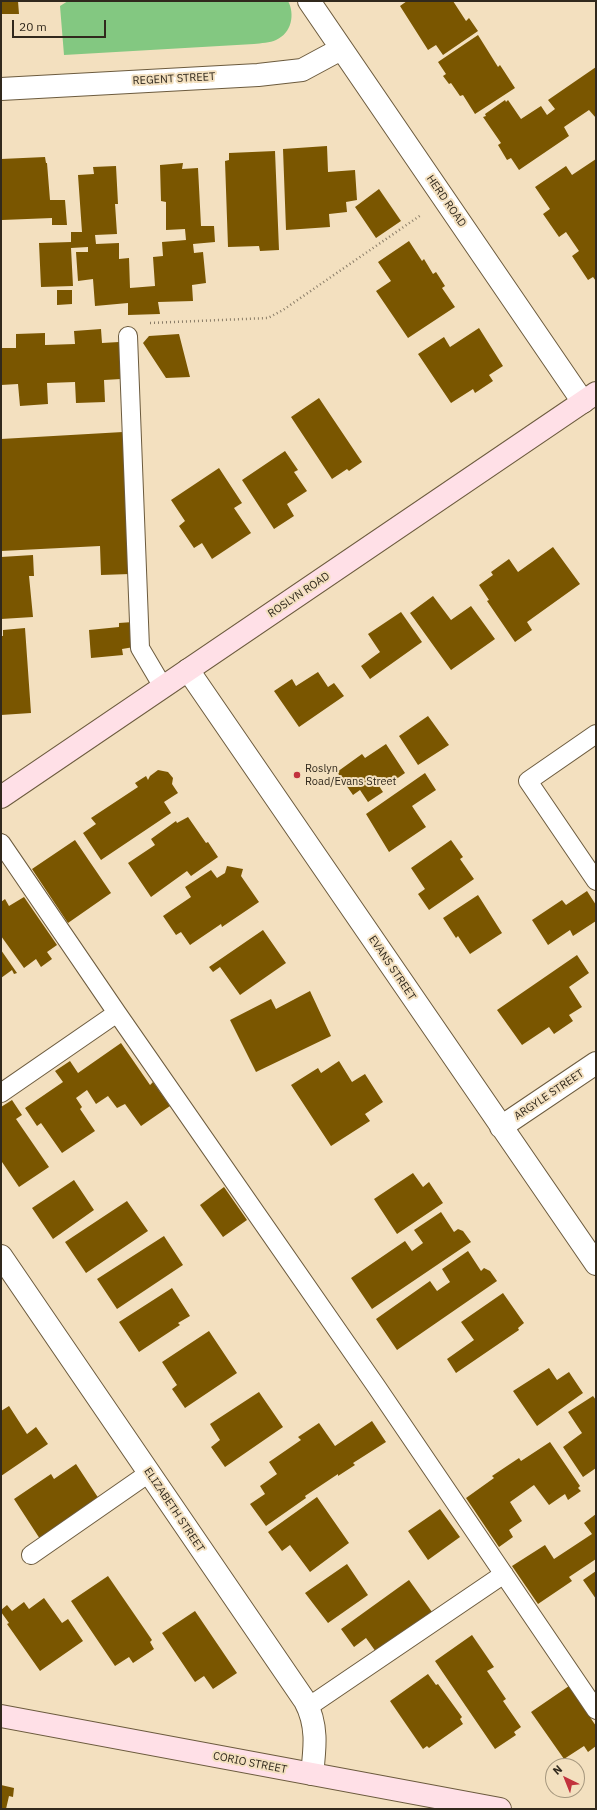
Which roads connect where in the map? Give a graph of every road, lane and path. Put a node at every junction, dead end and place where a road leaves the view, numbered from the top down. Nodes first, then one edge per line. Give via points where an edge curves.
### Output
1 (309, 1) edge
2 (341, 49) junction
3 (1, 89) edge
4 (445, 199) junction
5 (128, 336) joint
6 (589, 397) edge
7 (188, 670) junction
8 (163, 687) junction
9 (596, 734) edge
10 (1, 797) edge
11 (1, 843) edge
12 (596, 881) edge
13 (117, 1013) junction
14 (596, 1063) edge
15 (1, 1093) edge
16 (501, 1127) junction
17 (1, 1256) edge
18 (596, 1264) edge
19 (149, 1474) junction
20 (31, 1555) dead end
21 (504, 1574) junction
22 (308, 1707) junction
23 (596, 1710) edge
24 (1, 1716) edge
25 (312, 1774) junction
26 (497, 1809) edge

1 - 2 street, HERD ROAD
2 - 3 street, REGENT STREET via 302,70 258,75
2 - 4 street, HERD ROAD
4 - 5 path via 268,318 151,323 137,327
4 - 6 street, HERD ROAD
5 - 8 lane via 140,648
6 - 7 street, ROSLYN ROAD
7 - 8 street, ROSLYN ROAD
7 - 16 street, EVANS STREET
8 - 10 street, ROSLYN ROAD
9 - 12 lane via 528,781
11 - 13 lane
13 - 15 lane
13 - 21 lane
14 - 16 street, ARGYLE STREET
16 - 18 street, EVANS STREET
17 - 19 street, ELIZABETH STREET
19 - 20 lane
19 - 22 street, ELIZABETH STREET
21 - 22 lane
21 - 23 lane
22 - 25 street, ELIZABETH STREET via 313,1717 315,1733
24 - 25 street, CORIO STREET
25 - 26 street, CORIO STREET

